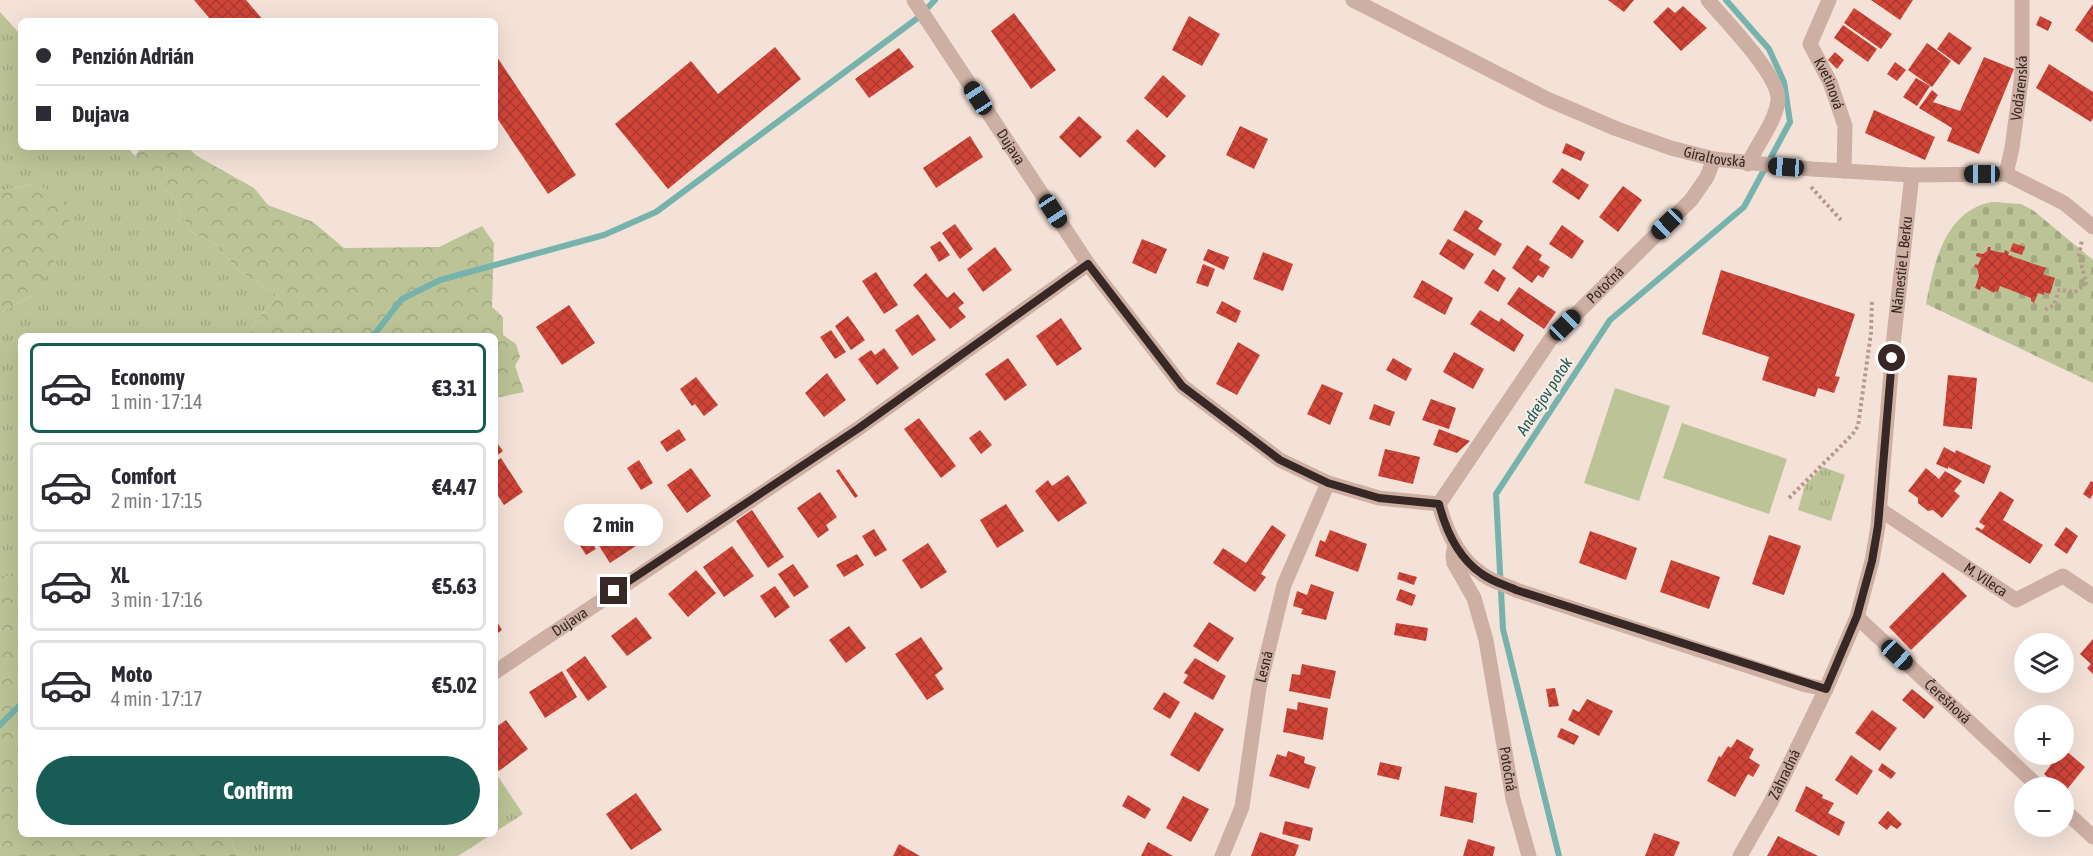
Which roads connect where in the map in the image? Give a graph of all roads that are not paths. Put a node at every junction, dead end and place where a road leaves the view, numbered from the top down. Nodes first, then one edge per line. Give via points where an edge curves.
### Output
1 (914, 0) edge
2 (1353, 0) edge
3 (1708, 0) edge
4 (1828, 0) edge
5 (2022, 0) edge
6 (1714, 159) junction
7 (1748, 164) junction
8 (1844, 171) junction
9 (2006, 174) junction
10 (1912, 175) junction
11 (2093, 227) edge
12 (1088, 264) junction
13 (1328, 483) junction
14 (1439, 504) junction
15 (1880, 509) junction
16 (1455, 544) junction
17 (2093, 596) edge
18 (1857, 616) junction
19 (498, 670) edge
20 (1826, 689) junction
21 (2028, 777) edge
22 (2074, 819) edge
23 (2093, 837) edge
24 (1222, 856) edge
25 (1529, 856) edge
26 (1740, 856) edge

1 - 12 street, Dujava
2 - 6 street, Giraltovská via 1581,114 1653,143
3 - 7 street via 1777,88 1774,114
4 - 8 street, Kvetinová via 1810,44 1830,82 1845,126
5 - 9 street, Vodárenská via 2022,74
6 - 7 street, Giraltovská
6 - 14 street, Potočná via 1691,200 1550,340
7 - 8 street, Giraltovská via 1806,175
8 - 10 street, Giraltovská
9 - 10 street, Giraltovská
9 - 11 street, Giraltovská via 2064,203
10 - 15 street, Námestie L. Berku
12 - 13 street, Dujava via 1182,386 1280,460
12 - 19 street, Dujava via 859,428
13 - 14 street, Dujava via 1379,498
13 - 24 street, Lesná via 1284,585 1259,688 1242,807
14 - 16 street
15 - 17 street, M. Vileca via 2016,600 2063,576
15 - 18 street, Námestie L. Berku via 1872,561
16 - 20 street via 1483,575 1516,590
16 - 25 street, Potočná via 1454,562 1474,598 1486,640 1513,799
18 - 20 street, Námestie L. Berku
18 - 21 street, Čerešňová
20 - 26 street, Záhradná
22 - 23 street

